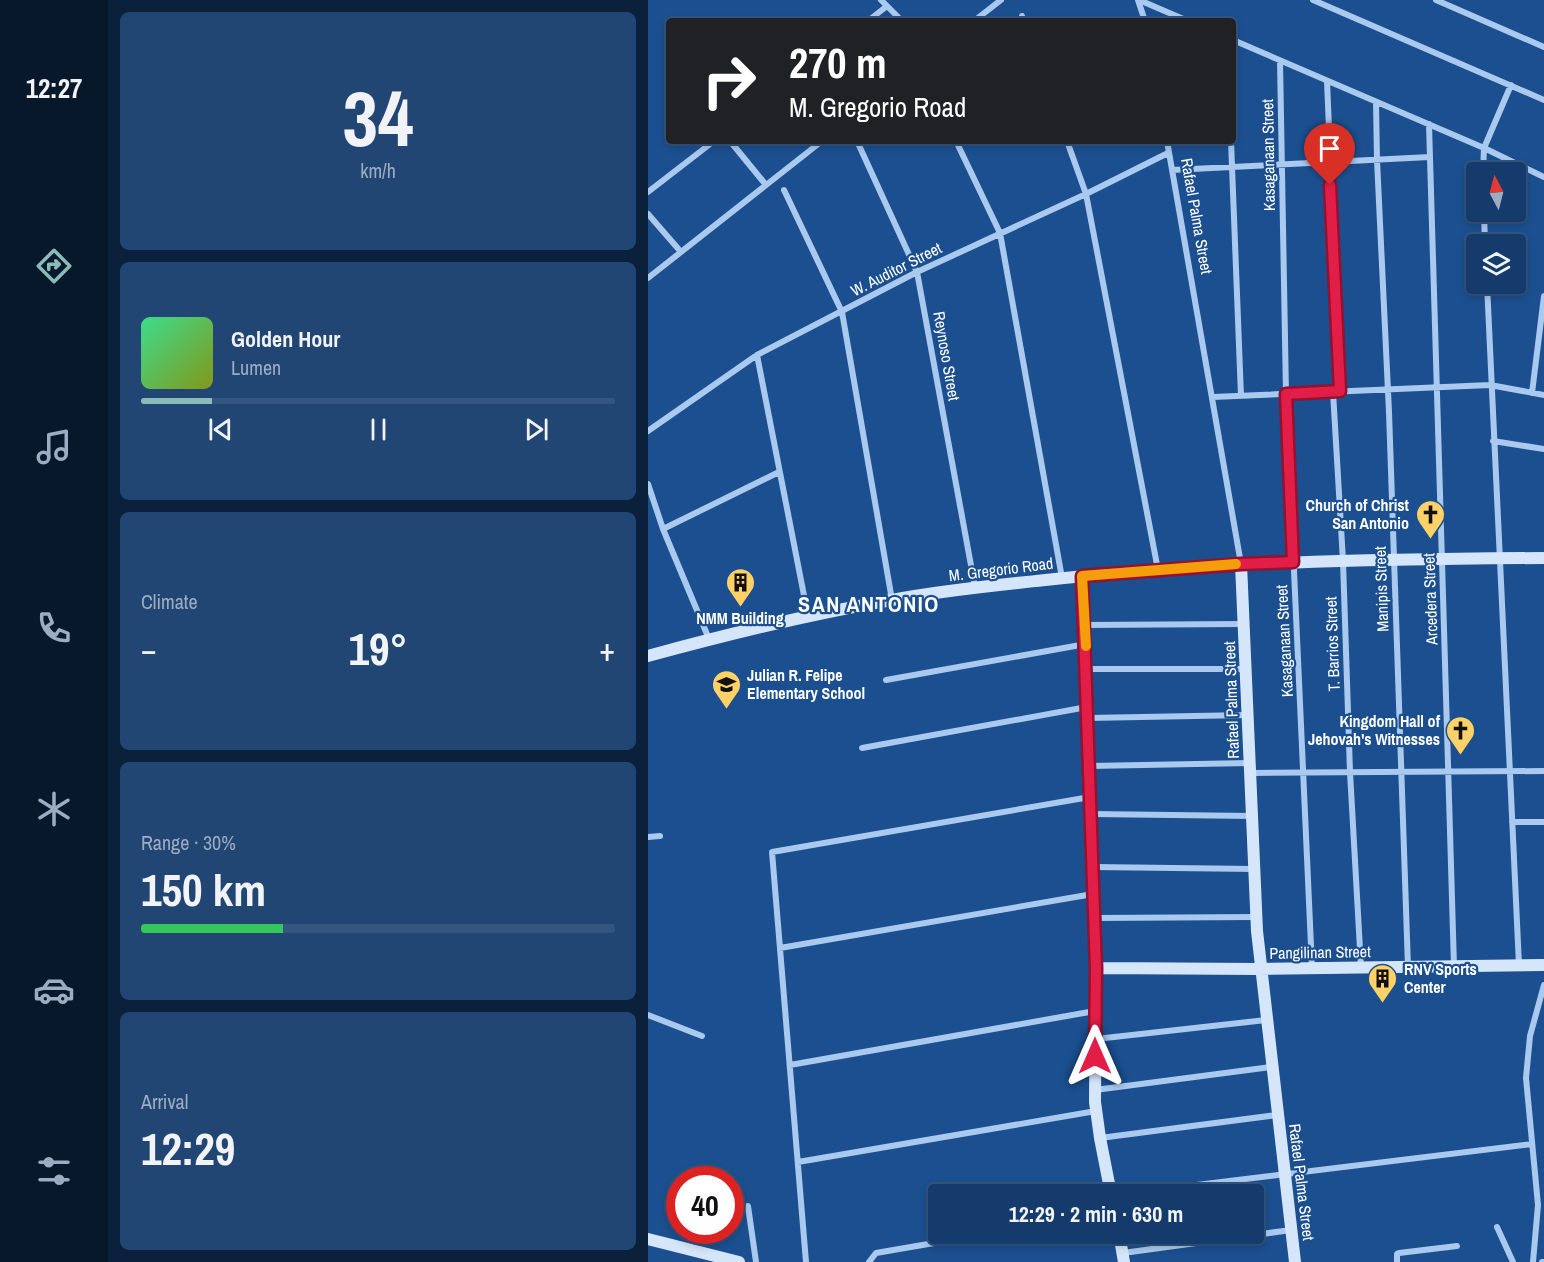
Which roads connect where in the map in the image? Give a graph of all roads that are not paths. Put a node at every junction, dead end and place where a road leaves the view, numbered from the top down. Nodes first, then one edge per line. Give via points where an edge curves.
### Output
1 (881, 0) edge
2 (1001, 0) edge
3 (1139, 0) edge
4 (1313, 0) edge
5 (1436, 0) edge
6 (887, 6) junction
7 (872, 18) edge
8 (899, 18) edge
9 (978, 18) edge
10 (1144, 18) edge
11 (1181, 18) edge
12 (1236, 41) edge
13 (1544, 48) edge
14 (1280, 61) junction
15 (1327, 81) junction
16 (1511, 85) junction
17 (1544, 100) edge
18 (1376, 102) junction
19 (1429, 124) junction
20 (710, 144) edge
21 (732, 144) edge
22 (818, 144) edge
23 (858, 144) edge
24 (957, 144) edge
25 (1068, 144) edge
26 (1167, 144) edge
27 (1231, 144) edge
28 (1484, 148) junction
29 (1168, 153) junction
30 (1430, 157) junction
31 (1377, 160) junction
32 (1329, 162) junction
33 (1483, 162) edge
34 (1281, 165) junction
35 (1232, 167) junction
36 (1172, 170) junction
37 (1544, 177) edge
38 (766, 185) junction
39 (784, 190) dead end
40 (648, 192) edge
41 (1086, 194) junction
42 (648, 214) edge
43 (1000, 233) junction
44 (681, 252) junction
45 (917, 272) junction
46 (648, 278) edge
47 (1486, 294) edge
48 (1544, 296) edge
49 (842, 312) junction
50 (757, 355) junction
51 (1490, 384) junction
52 (1436, 387) junction
53 (1387, 389) junction
54 (1340, 391) junction
55 (1333, 392) junction
56 (1532, 393) junction
57 (1286, 394) junction
58 (1544, 394) edge
59 (1241, 396) junction
60 (1213, 397) junction
61 (648, 431) edge
62 (1493, 441) junction
63 (1544, 449) edge
64 (779, 472) junction
65 (648, 484) edge
66 (663, 529) junction
67 (1499, 558) junction
68 (1544, 558) edge
69 (1442, 559) junction
70 (1394, 560) junction
71 (1343, 561) junction
72 (1293, 562) junction
73 (1241, 564) junction
74 (1158, 570) junction
75 (1082, 576) junction
76 (1062, 578) junction
77 (975, 588) junction
78 (892, 600) junction
79 (808, 617) junction
80 (1244, 624) junction
81 (1085, 625) junction
82 (709, 639) junction
83 (1086, 644) junction
84 (648, 656) edge
85 (1086, 669) junction
86 (1246, 669) junction
87 (886, 680) dead end
88 (1088, 713) junction
89 (1248, 715) junction
90 (862, 748) dead end
91 (1089, 766) junction
92 (1250, 768) junction
93 (1448, 771) junction
94 (1510, 771) junction
95 (1544, 771) edge
96 (1350, 772) junction
97 (1401, 772) junction
98 (1303, 773) junction
99 (1090, 797) junction
100 (1090, 814) junction
101 (1252, 816) junction
102 (1512, 822) junction
103 (1544, 822) edge
104 (660, 836) dead end
105 (648, 837) edge
106 (1092, 867) junction
107 (1254, 869) junction
108 (1093, 894) junction
109 (1256, 916) junction
110 (1094, 918) junction
111 (780, 948) junction
112 (1519, 965) junction
113 (1544, 965) edge
114 (1454, 966) junction
115 (1408, 967) junction
116 (1096, 968) junction
117 (1312, 968) junction
118 (1360, 968) junction
119 (1260, 969) junction
120 (1544, 985) edge
121 (1095, 1011) junction
122 (648, 1015) edge
123 (1266, 1020) junction
124 (702, 1036) dead end
125 (1095, 1040) junction
126 (790, 1065) junction
127 (1271, 1067) junction
128 (1095, 1090) junction
129 (1096, 1111) junction
130 (1277, 1115) junction
131 (1100, 1138) junction
132 (1532, 1144) junction
133 (798, 1162) junction
134 (1284, 1174) junction
135 (1109, 1184) edge
136 (1204, 1184) edge
137 (748, 1206) dead end
138 (1497, 1227) dead end
139 (1291, 1230) junction
140 (648, 1239) edge
141 (928, 1244) edge
142 (1458, 1246) dead end
143 (1123, 1257) edge
144 (739, 1262) edge
145 (756, 1262) edge
146 (806, 1262) edge
147 (869, 1262) edge
148 (1295, 1262) edge
149 (1397, 1262) edge
150 (1513, 1262) edge
151 (1533, 1262) edge

1 - 6 street
2 - 9 street
3 - 10 street
3 - 11 street
4 - 16 street
5 - 13 street
6 - 7 street
6 - 8 street
12 - 14 street
14 - 15 street
14 - 34 street, Kasaganaan Street
15 - 18 street
15 - 32 street
16 - 17 street
16 - 28 street
18 - 19 street
18 - 31 street, Manipis Street
19 - 28 street
19 - 30 street, Arcedera Street
20 - 40 street
21 - 38 street
22 - 38 street
23 - 45 street, Reynoso Street
24 - 43 street
25 - 41 street
26 - 29 street, Rafael Palma Street
27 - 35 street
28 - 33 street
28 - 37 street
29 - 36 street, Rafael Palma Street
29 - 41 street, W. Auditor Street
30 - 31 street
30 - 52 street, Arcedera Street
31 - 32 street
31 - 53 street, Manipis Street
32 - 34 street
32 - 54 street
34 - 35 street
34 - 57 street, Kasaganaan Street
35 - 36 street
35 - 59 street
36 - 60 street, Rafael Palma Street
38 - 44 street
39 - 49 street
41 - 43 street, W. Auditor Street
41 - 74 street
42 - 44 street
43 - 45 street, W. Auditor Street
43 - 76 street
44 - 46 street
45 - 49 street, W. Auditor Street
45 - 77 street, Reynoso Street
47 - 51 street
48 - 56 street
49 - 50 street, W. Auditor Street
49 - 78 street
50 - 61 street, W. Auditor Street
50 - 64 street
51 - 52 street
51 - 56 street
51 - 62 street
52 - 53 street
52 - 69 street, Arcedera Street
53 - 54 street
53 - 70 street, Manipis Street
54 - 55 street
55 - 57 street
55 - 71 street, T. Barrios Street
56 - 58 street
57 - 59 street
57 - 72 street, Kasaganaan Street
59 - 60 street
60 - 73 street, Rafael Palma Street
62 - 63 street
62 - 67 street
64 - 66 street
64 - 79 street
65 - 66 street
66 - 82 street
67 - 68 street, M. Gregorio Road
67 - 69 street, M. Gregorio Road
67 - 94 street
69 - 70 street, M. Gregorio Road
69 - 93 street, Arcedera Street
70 - 71 street, M. Gregorio Road
70 - 97 street, Manipis Street
71 - 72 street, M. Gregorio Road
71 - 96 street, T. Barrios Street
72 - 73 street, M. Gregorio Road
72 - 98 street, Kasaganaan Street
73 - 74 street, M. Gregorio Road
73 - 80 street, Rafael Palma Street
74 - 75 street, M. Gregorio Road
75 - 76 street, M. Gregorio Road
75 - 81 street
76 - 77 street, M. Gregorio Road
77 - 78 street, M. Gregorio Road
78 - 79 street, M. Gregorio Road
79 - 82 street, M. Gregorio Road
80 - 81 street
80 - 86 street, Rafael Palma Street
81 - 83 street
82 - 84 street, M. Gregorio Road
83 - 85 street
83 - 87 street
85 - 86 street
85 - 88 street
86 - 89 street, Rafael Palma Street
88 - 89 street
88 - 90 street
88 - 91 street
89 - 92 street, Rafael Palma Street
91 - 92 street
91 - 99 street
92 - 98 street
92 - 101 street, Rafael Palma Street
93 - 94 street
93 - 97 street
93 - 114 street, Arcedera Street
94 - 95 street
94 - 102 street
96 - 97 street
96 - 98 street
96 - 118 street, T. Barrios Street
97 - 115 street, Manipis Street
98 - 117 street, Kasaganaan Street
99 - 100 street
99 - 111 street via 772,852
100 - 101 street
100 - 106 street
101 - 107 street, Rafael Palma Street
102 - 103 street
102 - 112 street
104 - 105 street
106 - 107 street
106 - 108 street
107 - 109 street, Rafael Palma Street
108 - 110 street
108 - 111 street
109 - 110 street
109 - 119 street, Rafael Palma Street
110 - 116 street
111 - 126 street
112 - 113 street, Pangilinan Street
112 - 114 street, Pangilinan Street
114 - 115 street, Pangilinan Street
115 - 118 street, Pangilinan Street
116 - 119 street, Pangilinan Street
116 - 121 street
117 - 118 street, Pangilinan Street
117 - 119 street, Pangilinan Street
119 - 123 street, Rafael Palma Street
120 - 132 street via 1530,1036 1526,1078
121 - 125 street
121 - 126 street
122 - 124 street
123 - 125 street
123 - 127 street, Rafael Palma Street
125 - 128 street
126 - 133 street
127 - 128 street
127 - 130 street, Rafael Palma Street
128 - 129 street
129 - 131 street
129 - 133 street
130 - 131 street
130 - 134 street, Rafael Palma Street
131 - 135 street
132 - 134 street
132 - 151 street via 1538,1205
133 - 146 street
134 - 136 street
134 - 139 street, Rafael Palma Street
137 - 145 street
138 - 150 street
139 - 143 street
139 - 148 street, Rafael Palma Street
140 - 144 street
141 - 147 street via 876,1253
142 - 149 street via 1399,1252

